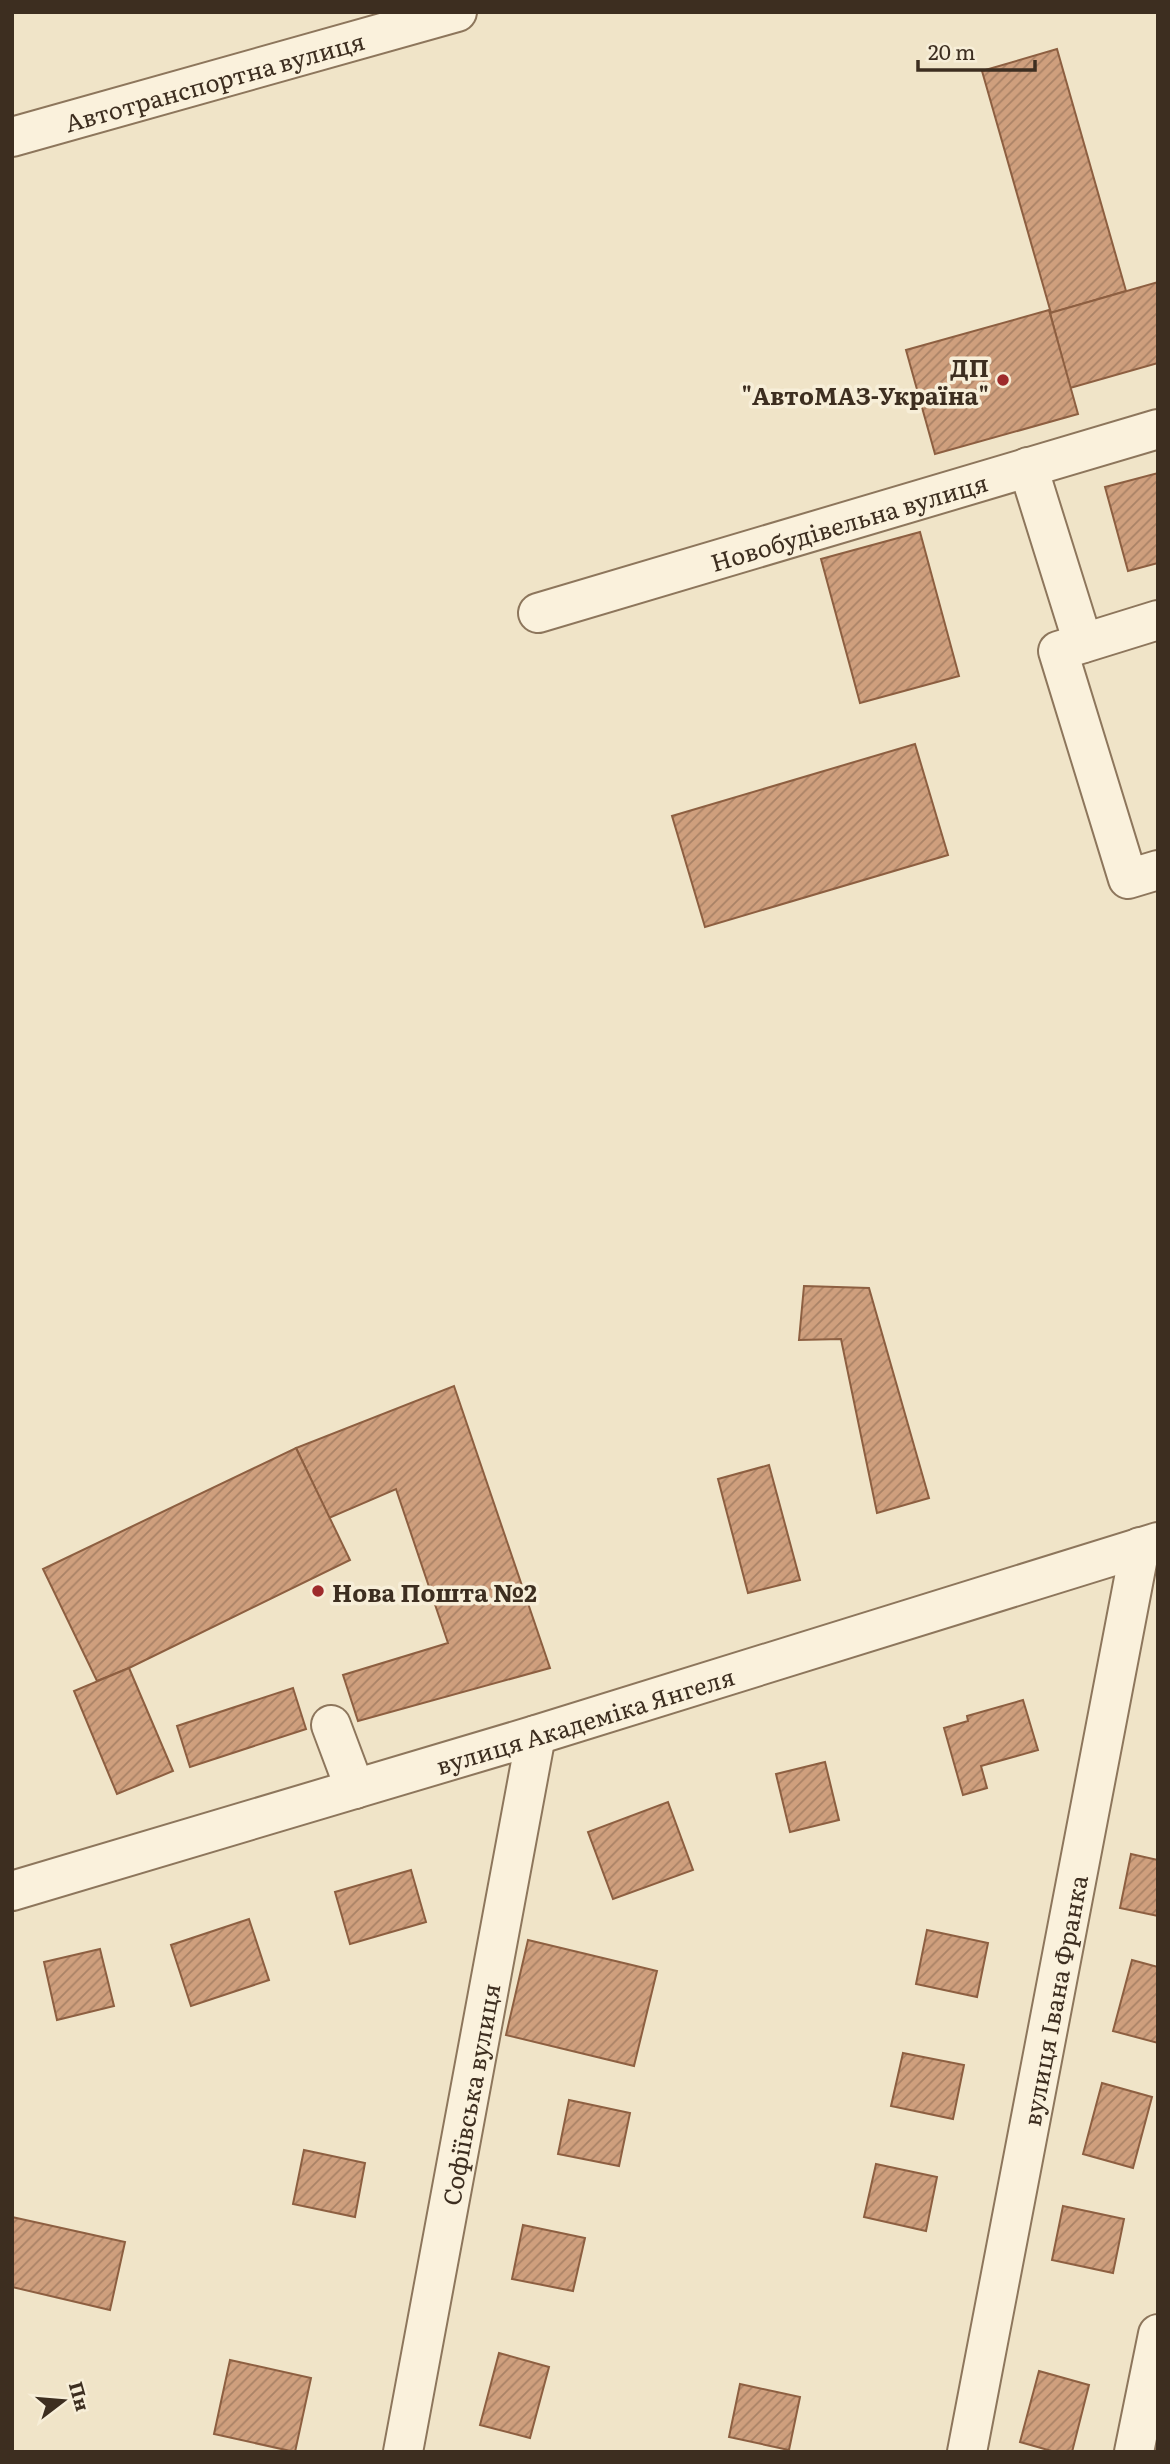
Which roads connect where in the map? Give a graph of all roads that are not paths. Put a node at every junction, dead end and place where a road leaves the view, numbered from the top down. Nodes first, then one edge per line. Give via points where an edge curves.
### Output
1 (457, 12) edge
2 (12, 137) edge
3 (1158, 429) edge
4 (1028, 467) junction
5 (538, 613) dead end
6 (1158, 620) edge
7 (1083, 643) junction
8 (1158, 870) edge
9 (1149, 1545) edge
10 (331, 1725) dead end
11 (536, 1735) junction
12 (355, 1789) junction
13 (12, 1891) edge
14 (1158, 2334) edge
15 (403, 2452) edge
16 (967, 2452) edge
17 (1134, 2452) edge

1 - 2 street, Автотранспортна вулиця
3 - 4 street, Новобудівельна вулиця
4 - 5 street, Новобудівельна вулиця
4 - 7 street
6 - 7 street
7 - 8 street via 1058,651 1128,879
9 - 11 street, вулиця Академіка Янгеля
9 - 16 street, вулиця Івана Франка
10 - 12 street
11 - 12 street, вулиця Академіка Янгеля
11 - 15 street, Софіївська вулиця
12 - 13 street, вулиця Академіка Янгеля
14 - 17 street

